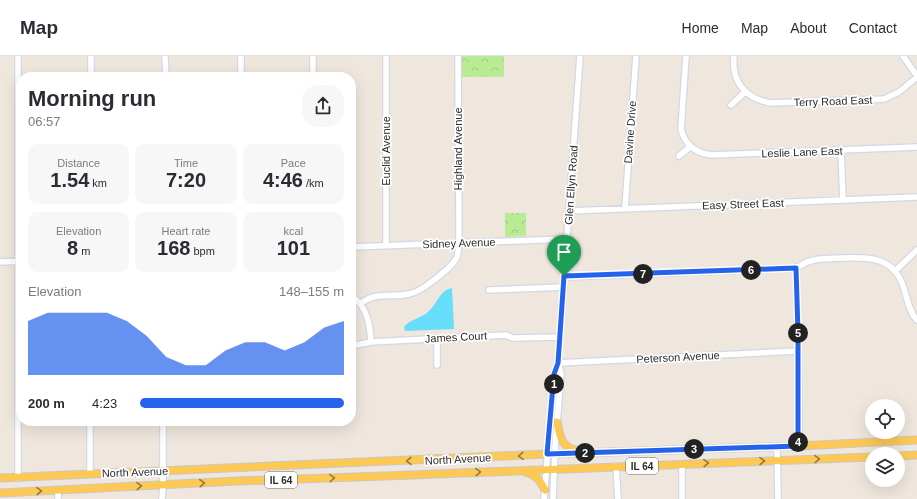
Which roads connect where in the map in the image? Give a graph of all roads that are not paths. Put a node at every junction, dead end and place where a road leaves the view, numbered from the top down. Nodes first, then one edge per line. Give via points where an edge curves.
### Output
1 (18, 56) edge
2 (91, 56) edge
3 (165, 56) edge
4 (241, 56) edge
5 (313, 56) edge
6 (386, 56) edge
7 (458, 56) edge
8 (580, 56) edge
9 (636, 56) edge
10 (686, 56) edge
11 (734, 56) edge
12 (903, 56) edge
13 (18, 72) edge
14 (91, 72) edge
15 (166, 72) edge
16 (241, 72) edge
17 (313, 72) edge
18 (917, 76) edge
19 (745, 92) junction
20 (731, 105) dead end
21 (690, 146) junction
22 (917, 147) edge
23 (841, 150) junction
24 (678, 156) dead end
25 (917, 197) edge
26 (843, 200) junction
27 (625, 208) junction
28 (569, 211) junction
29 (567, 239) junction
30 (458, 242) junction
31 (386, 246) junction
32 (356, 247) edge
33 (917, 250) edge
34 (16, 261) edge
35 (0, 262) edge
36 (796, 268) junction
37 (895, 271) junction
38 (564, 276) junction
39 (564, 287) junction
40 (489, 290) dead end
41 (356, 300) edge
42 (361, 303) junction
43 (917, 320) edge
44 (560, 337) junction
45 (437, 338) junction
46 (371, 342) junction
47 (356, 345) edge
48 (798, 351) junction
49 (558, 363) junction
50 (437, 365) dead end
51 (557, 422) junction
52 (18, 426) edge
53 (90, 426) edge
54 (163, 426) edge
55 (917, 440) edge
56 (777, 446) junction
57 (798, 446) junction
58 (607, 452) junction
59 (551, 454) junction
60 (917, 455) edge
61 (865, 456) edge
62 (905, 456) edge
63 (778, 460) junction
64 (682, 464) junction
65 (616, 466) junction
66 (546, 469) junction
67 (555, 469) junction
68 (163, 471) junction
69 (509, 471) junction
70 (90, 474) junction
71 (0, 478) edge
72 (18, 478) junction
73 (163, 486) junction
74 (58, 490) junction
75 (545, 490) junction
76 (0, 493) edge
77 (58, 499) edge
78 (162, 499) edge
79 (544, 499) edge
80 (553, 499) edge
81 (618, 499) edge
82 (682, 499) edge
83 (778, 499) edge

1 - 13 street
2 - 14 street
3 - 15 street
4 - 16 street
5 - 17 street
6 - 31 street, Euclid Avenue
7 - 30 street, Highland Avenue
8 - 28 street, Glen Ellyn Road
9 - 27 street, Davine Drive
10 - 21 street via 681,123 682,134
11 - 19 street via 735,74
12 - 18 street
18 - 19 street, Terry Road East via 894,95 879,99 771,103 758,100
19 - 20 street
21 - 23 street, Leslie Lane East via 703,154 711,155
21 - 24 street
22 - 23 street, Leslie Lane East
23 - 26 street
25 - 26 street, Easy Street East
26 - 27 street, Easy Street East
27 - 28 street, Easy Street East
28 - 29 street, Glen Ellyn Road
29 - 30 street, Sidney Avenue
29 - 38 street, Glen Ellyn Road
30 - 31 street, Sidney Avenue
30 - 42 street, Highland Avenue via 458,253 453,264 423,288 409,294 376,296
31 - 32 street, Sidney Avenue
33 - 37 street
34 - 35 street
36 - 37 street via 814,260 864,257 880,261
36 - 38 street
36 - 48 street
37 - 43 street
38 - 39 street, Glen Ellyn Road
39 - 40 street
39 - 44 street, Glen Ellyn Road
41 - 42 street
42 - 46 street via 369,323
44 - 45 street, James Court via 513,338 506,335
44 - 49 street, Glen Ellyn Road
45 - 46 street, James Court
45 - 50 street
46 - 47 street, James Court
48 - 49 street, Peterson Avenue
48 - 57 street
49 - 51 street, Glen Ellyn Road via 561,374
49 - 59 street, Glen Ellyn Road via 554,374
51 - 58 main road via 560,438 571,450
51 - 59 street, Glen Ellyn Road
52 - 72 street
53 - 70 street
54 - 68 street
55 - 57 main road, North Avenue / IL 64
56 - 57 main road, North Avenue / IL 64
56 - 58 main road, North Avenue / IL 64
56 - 63 street
58 - 59 main road, North Avenue / IL 64
59 - 66 street, Glen Ellyn Road
59 - 67 street, Glen Ellyn Road
59 -> 68 main road, North Avenue / IL 64
60 - 62 main road
63 -> 61 main road, North Avenue / IL 64
64 -> 63 main road, North Avenue / IL 64
63 - 83 street
64 - 65 main road, North Avenue / IL 64
64 - 82 street
65 - 67 main road, North Avenue / IL 64
65 - 81 street
66 - 67 main road, North Avenue / IL 64
66 - 69 main road, North Avenue / IL 64
66 - 75 street, Glen Ellyn Road
67 - 80 street, Glen Ellyn Road
68 - 70 main road, North Avenue / IL 64
68 - 73 street
73 -> 69 main road, North Avenue / IL 64
69 - 75 main road via 535,476
70 - 72 main road, North Avenue / IL 64
71 - 72 main road, North Avenue / IL 64
74 -> 73 main road, North Avenue / IL 64
73 - 78 street
76 -> 74 main road, North Avenue / IL 64
74 - 77 street
75 - 79 street, Glen Ellyn Road

